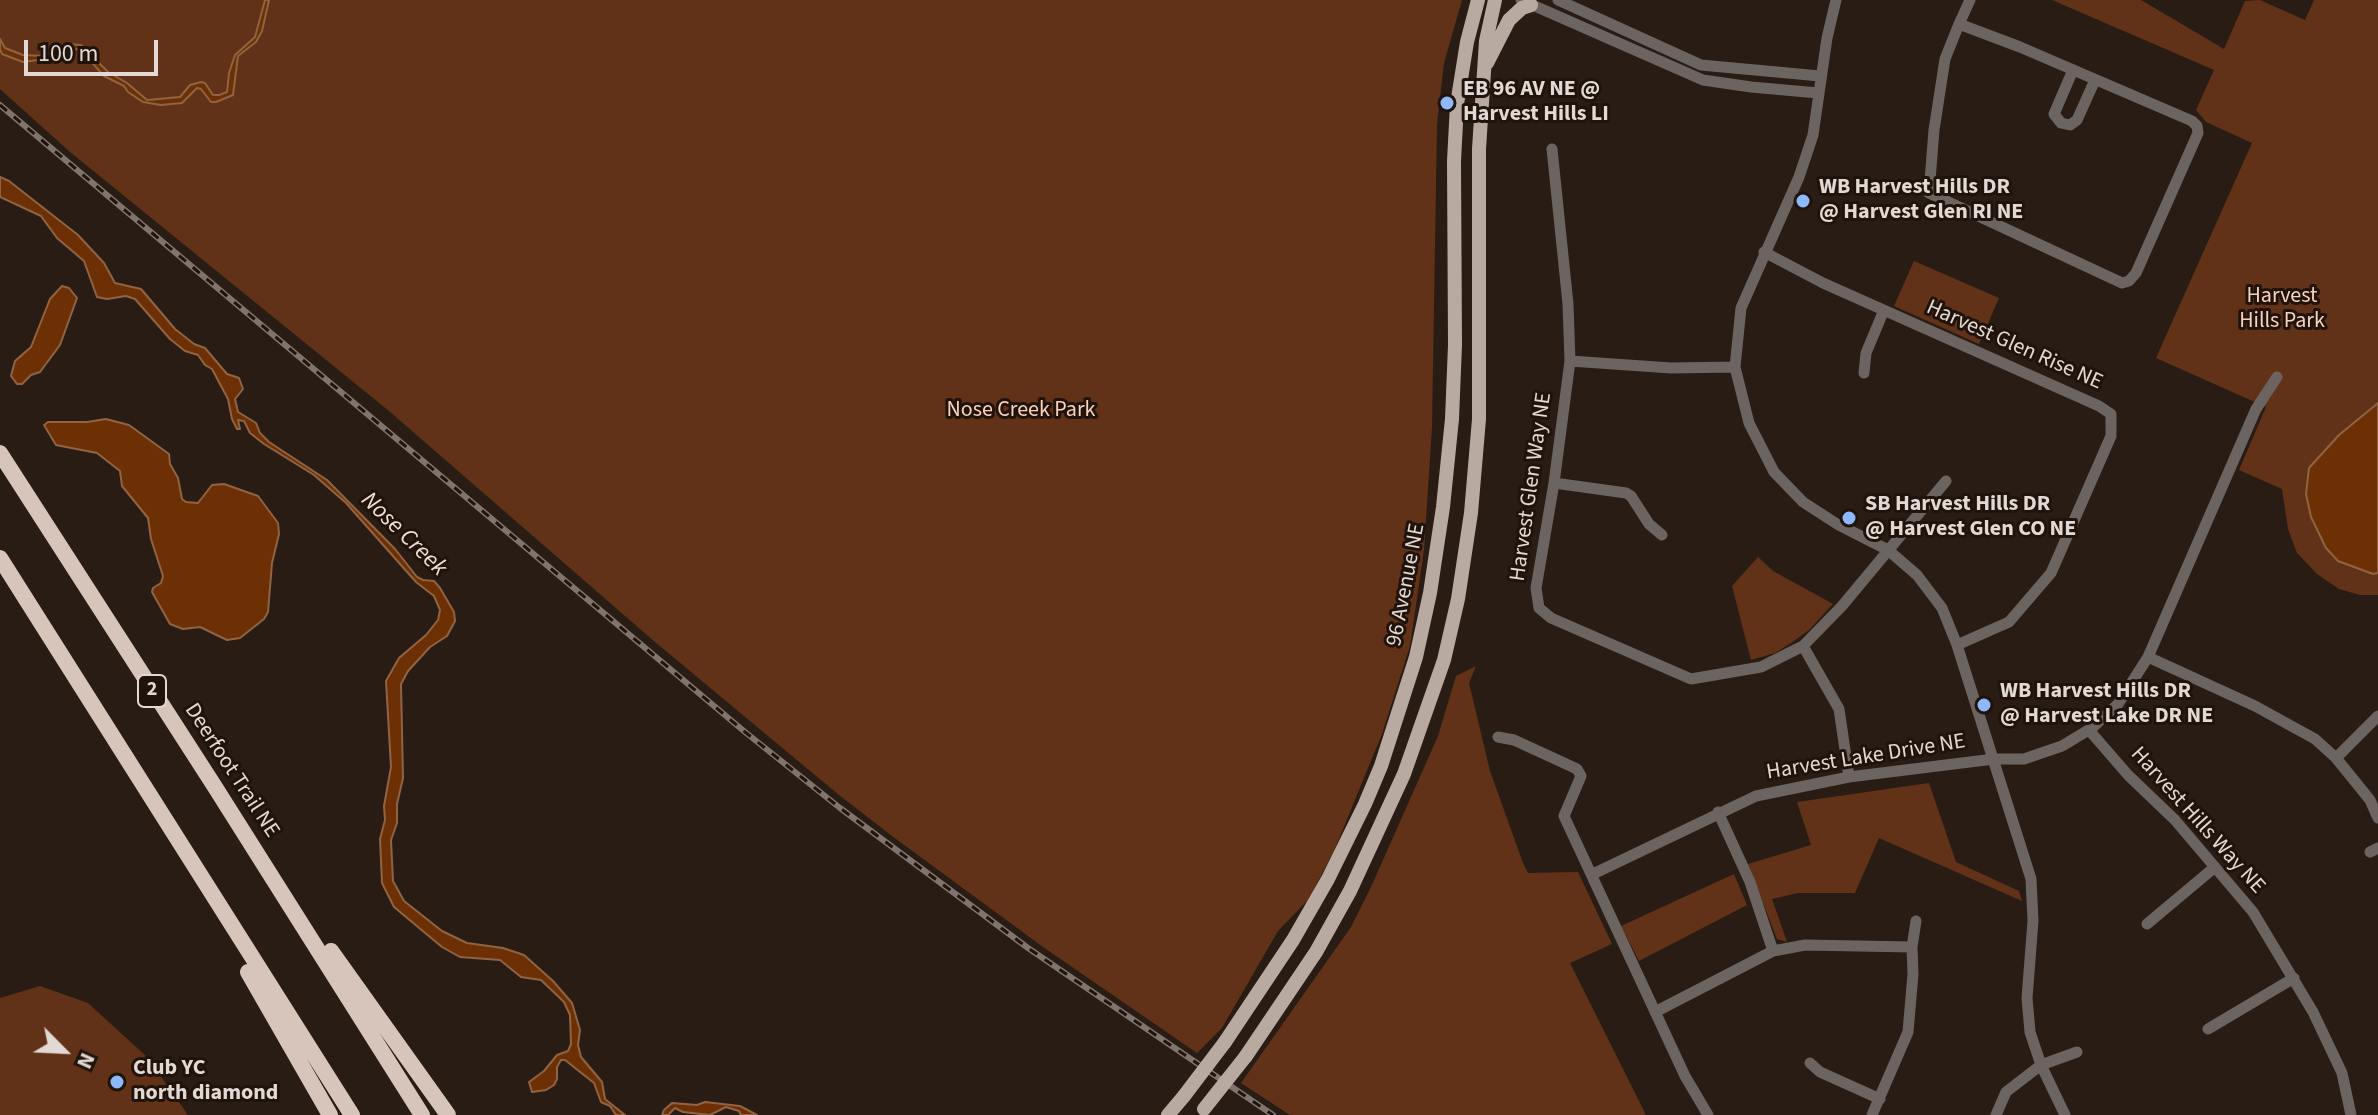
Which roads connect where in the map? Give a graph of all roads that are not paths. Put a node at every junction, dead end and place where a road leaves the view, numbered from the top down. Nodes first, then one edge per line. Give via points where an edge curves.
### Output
1 (1478, 0) edge
2 (1495, 0) edge
3 (1558, 0) edge
4 (1836, 0) edge
5 (1970, 0) edge
6 (1526, 2) edge
7 (1959, 24) junction
8 (1486, 67) junction
9 (2073, 70) junction
10 (1820, 76) junction
11 (2095, 80) junction
12 (1818, 93) junction
13 (1552, 149) dead end
14 (1764, 252) junction
15 (1884, 310) junction
16 (1570, 361) junction
17 (1735, 367) junction
18 (1481, 373) junction
19 (1864, 373) dead end
20 (1455, 374) junction
21 (2277, 377) dead end
22 (0, 453) edge
23 (1946, 481) dead end
24 (1554, 483) junction
25 (1662, 535) dead end
26 (1888, 550) junction
27 (0, 558) edge
28 (1957, 645) junction
29 (1803, 646) junction
30 (2148, 657) junction
31 (2378, 716) edge
32 (2089, 730) junction
33 (1498, 737) dead end
34 (2336, 758) junction
35 (1994, 759) junction
36 (1849, 777) junction
37 (1718, 812) junction
38 (2378, 818) edge
39 (2215, 867) junction
40 (1593, 874) junction
41 (1916, 921) dead end
42 (2147, 924) dead end
43 (231, 926) junction
44 (305, 929) junction
45 (1912, 947) junction
46 (1773, 951) junction
47 (2294, 978) junction
48 (1655, 1012) junction
49 (2208, 1029) dead end
50 (2077, 1052) dead end
51 (1810, 1063) dead end
52 (2041, 1065) junction
53 (1880, 1099) junction
54 (1202, 1112) edge
55 (330, 1115) edge
56 (352, 1115) edge
57 (422, 1115) edge
58 (448, 1115) edge
59 (1168, 1115) edge
60 (1708, 1115) edge
61 (1872, 1115) edge
62 (1996, 1115) edge
63 (2065, 1115) edge
64 (2351, 1115) edge

1 - 20 main road, 96 Avenue NE via 1457,104
2 - 8 main road
3 - 10 street via 1701,65
4 - 10 street
5 - 7 street
6 - 8 main road via 1509,20
6 - 12 street via 1703,80
7 - 9 street
7 - 11 street via 1945,59 1929,193 2122,283 2136,273 2198,133 2192,121
8 - 18 main road via 1479,149
9 - 11 street
9 - 11 street via 2054,114 2061,123 2077,120
10 - 12 street
12 - 14 street via 1813,135 1799,177
13 - 16 street, Harvest Glen Way NE
14 - 15 street, Harvest Glen Rise NE
14 - 17 street via 1741,308
15 - 19 street via 1866,353
15 - 28 street, Harvest Glen Rise NE via 2111,414 2111,436 2051,573 2009,622
16 - 17 street
16 - 24 street, Harvest Glen Way NE
17 - 26 street via 1749,423 1774,472 1803,502
18 - 20 main road
18 - 54 main road, bridge via 1471,513 1458,599 1431,702 1389,812 1316,952
20 - 59 main road, 96 Avenue NE, bridge via 1430,593 1381,766 1293,940
21 - 30 street, Harvest Lake Drive NE via 2256,409
22 - 44 highway, Deerfoot Trail NE / 2
23 - 26 street, Harvest Glen Way NE
24 - 25 street via 1626,493
24 - 29 street, Harvest Glen Way NE via 1536,588 1539,608 1551,618 1691,679 1761,667
26 - 28 street via 1930,590
26 - 29 street, Harvest Glen Way NE
27 - 43 highway
28 - 35 street
29 - 36 street via 1839,709
30 - 32 street, Harvest Lake Drive NE via 2118,704
30 - 34 street via 2292,725
31 - 34 street
32 - 35 street, Harvest Lake Drive NE via 2024,759
32 - 39 street, Harvest Hills Way NE
33 - 40 street via 1577,769 1581,776 1564,816
34 - 38 street
35 - 36 street, Harvest Lake Drive NE
35 - 52 street via 2031,879 2027,998 2030,1032
36 - 37 street, Harvest Lake Drive NE via 1756,796
37 - 40 street, Harvest Lake Drive NE
37 - 46 street via 1750,882
39 - 42 street
39 - 47 street, Harvest Hills Way NE via 2253,912
40 - 48 street
41 - 45 street
43 - 55 highway via 233,947
43 - 56 highway
44 - 57 highway, Deerfoot Trail NE / 2
44 - 58 highway via 326,944
45 - 46 street via 1805,945
45 - 53 street via 1908,1032
46 - 48 street
47 - 49 street
47 - 64 street, Harvest Hills Way NE via 2342,1073
48 - 60 street
50 - 52 street
51 - 53 street
52 - 62 street via 2006,1092
52 - 63 street
53 - 61 street

